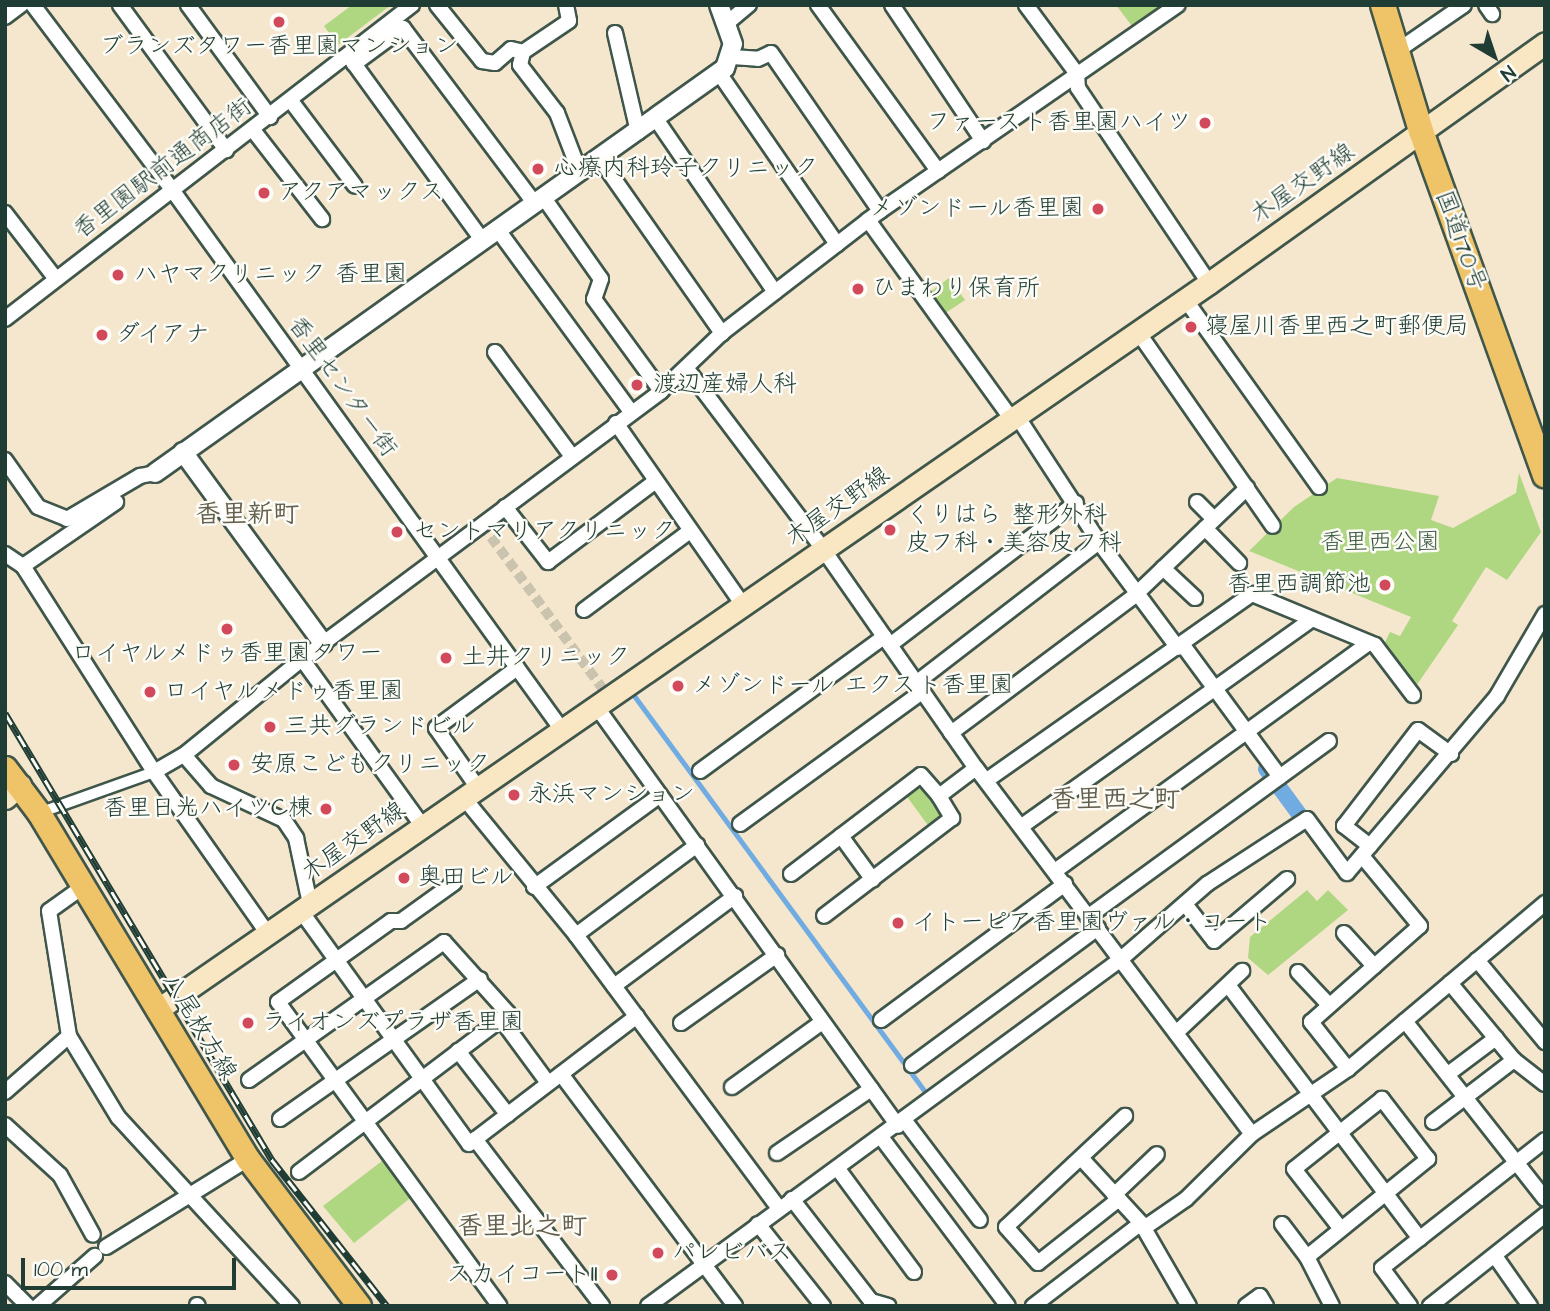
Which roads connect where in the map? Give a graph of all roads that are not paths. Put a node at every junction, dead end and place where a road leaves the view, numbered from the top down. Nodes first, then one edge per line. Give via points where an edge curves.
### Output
1 (20, 5) edge
2 (33, 5) edge
3 (120, 5) edge
4 (188, 5) edge
5 (411, 5) edge
6 (436, 5) edge
7 (566, 5) edge
8 (719, 5) edge
9 (749, 5) edge
10 (818, 5) edge
11 (892, 5) edge
12 (1026, 5) edge
13 (1178, 5) edge
14 (1383, 5) edge
15 (1464, 5) edge
16 (5, 17) edge
17 (726, 24) junction
18 (615, 33) dead end
19 (1545, 43) edge
20 (1397, 51) junction
21 (523, 52) junction
22 (732, 57) junction
23 (351, 60) junction
24 (719, 73) junction
25 (1077, 75) junction
26 (291, 101) junction
27 (270, 117) junction
28 (656, 119) junction
29 (253, 130) junction
30 (1420, 131) junction
31 (638, 132) junction
32 (983, 141) junction
33 (226, 150) junction
34 (600, 159) junction
35 (938, 171) junction
36 (580, 173) junction
37 (355, 186) dead end
38 (173, 191) junction
39 (539, 201) junction
40 (5, 213) edge
41 (874, 216) junction
42 (322, 219) dead end
43 (498, 230) junction
44 (483, 241) junction
45 (837, 244) junction
46 (56, 279) junction
47 (1209, 283) junction
48 (775, 292) junction
49 (1185, 299) junction
50 (5, 319) edge
51 (1138, 332) junction
52 (722, 333) junction
53 (495, 352) dead end
54 (687, 369) junction
55 (302, 370) junction
56 (661, 391) junction
57 (631, 412) junction
58 (1014, 417) junction
59 (616, 423) junction
60 (183, 452) junction
61 (571, 455) junction
62 (5, 460) edge
63 (155, 473) junction
64 (1545, 475) edge
65 (656, 481) junction
66 (1318, 487) dead end
67 (1247, 488) junction
68 (1197, 502) dead end
69 (1076, 503) junction
70 (505, 507) junction
71 (1209, 524) junction
72 (1273, 526) dead end
73 (690, 531) junction
74 (1098, 542) junction
75 (823, 549) junction
76 (5, 554) edge
77 (439, 559) junction
78 (1240, 563) dead end
79 (23, 566) junction
80 (1163, 568) junction
81 (1138, 592) junction
82 (1195, 598) dead end
83 (743, 605) junction
84 (584, 610) dead end
85 (1545, 614) edge
86 (1312, 619) junction
87 (887, 641) junction
88 (323, 643) junction
89 (1369, 643) junction
90 (1180, 646) junction
91 (302, 659) junction
92 (517, 668) junction
93 (919, 688) junction
94 (1215, 688) junction
95 (1413, 695) dead end
96 (596, 706) junction
97 (562, 730) junction
98 (1248, 731) junction
99 (951, 733) junction
100 (1329, 741) dead end
101 (1451, 754) junction
102 (184, 755) junction
103 (5, 768) edge
104 (976, 768) junction
105 (700, 771) dead end
106 (154, 772) junction
107 (1280, 777) junction
108 (987, 780) junction
109 (13, 792) edge
110 (471, 793) junction
111 (660, 795) junction
112 (939, 796) junction
113 (39, 813) junction
114 (740, 824) dead end
115 (1021, 826) junction
116 (423, 827) junction
117 (841, 836) junction
118 (697, 845) junction
119 (1366, 851) junction
120 (1055, 871) junction
121 (791, 873) dead end
122 (1287, 879) dead end
123 (873, 880) junction
124 (454, 883) dead end
125 (1065, 884) junction
126 (84, 886) junction
127 (534, 887) junction
128 (735, 896) junction
129 (1545, 903) edge
130 (1185, 904) junction
131 (306, 908) junction
132 (824, 916) dead end
133 (1093, 922) junction
134 (1345, 933) dead end
135 (268, 934) junction
136 (576, 935) junction
137 (777, 955) junction
138 (336, 958) junction
139 (1121, 959) junction
140 (1477, 960) junction
141 (1374, 966) junction
142 (1241, 971) dead end
143 (1298, 972) dead end
144 (480, 979) junction
145 (1450, 983) junction
146 (1228, 985) junction
147 (614, 986) junction
148 (364, 1000) junction
149 (1329, 1005) junction
150 (157, 1010) junction
151 (637, 1016) junction
152 (501, 1019) junction
153 (881, 1020) dead end
154 (1405, 1021) junction
155 (822, 1022) junction
156 (681, 1023) dead end
157 (1176, 1033) junction
158 (69, 1036) junction
159 (1496, 1038) junction
160 (393, 1040) junction
161 (306, 1041) junction
162 (1545, 1042) edge
163 (458, 1051) junction
164 (1514, 1059) junction
165 (912, 1065) dead end
166 (1348, 1069) junction
167 (561, 1074) junction
168 (1448, 1074) junction
169 (421, 1079) junction
170 (249, 1080) dead end
171 (335, 1081) junction
172 (548, 1083) junction
173 (1545, 1084) edge
174 (732, 1087) dead end
175 (871, 1089) junction
176 (5, 1092) edge
177 (1311, 1096) junction
178 (1466, 1097) junction
179 (508, 1115) junction
180 (1125, 1116) dead end
181 (280, 1119) dead end
182 (365, 1122) junction
183 (1433, 1122) dead end
184 (901, 1123) junction
185 (5, 1125) edge
186 (1340, 1133) junction
187 (1252, 1134) junction
188 (881, 1138) junction
189 (475, 1139) junction
190 (1545, 1140) edge
191 (777, 1153) dead end
192 (1157, 1154) dead end
193 (247, 1159) junction
194 (1082, 1159) junction
195 (1517, 1162) junction
196 (838, 1169) junction
197 (299, 1172) dead end
198 (1384, 1192) junction
199 (191, 1196) junction
200 (1117, 1197) junction
201 (792, 1199) junction
202 (1545, 1199) edge
203 (779, 1208) junction
204 (1544, 1218) edge
205 (980, 1220) dead end
206 (758, 1224) junction
207 (1282, 1224) dead end
208 (1143, 1226) junction
209 (1340, 1229) junction
210 (93, 1235) dead end
211 (1420, 1239) junction
212 (1495, 1255) junction
213 (1307, 1257) junction
214 (703, 1263) junction
215 (914, 1272) dead end
216 (5, 1283) edge
217 (28, 1306) edge
218 (38, 1306) edge
219 (292, 1306) edge
220 (359, 1306) edge
221 (500, 1306) edge
222 (602, 1306) edge
223 (648, 1306) edge
224 (735, 1306) edge
225 (823, 1306) edge
226 (888, 1306) edge
227 (1008, 1306) edge
228 (1033, 1306) edge
229 (1189, 1306) edge
230 (1246, 1306) edge
231 (1266, 1306) edge
232 (1332, 1306) edge
233 (1410, 1306) edge
234 (1430, 1306) edge
235 (1530, 1306) edge

1 - 16 street
2 - 38 street, 香里センター街
3 - 33 street
4 - 27 street
5 - 23 street
6 - 21 street via 482,61 495,62 511,49
7 - 21 street via 569,21
8 - 17 street
9 - 17 street
10 - 35 street
11 - 32 street
12 - 25 street
13 - 25 street
14 - 20 highway, 国道170号
15 - 20 street
17 - 22 street
18 - 31 street
19 - 30 main road, 木屋交野線
20 - 30 highway, 国道170号
21 - 36 street via 520,65 557,113
22 - 24 street
22 - 41 street via 758,59 771,53
23 - 26 street, 香里園駅前通商店街
23 - 39 street via 403,28
23 - 44 street
24 - 28 street
24 - 45 street
25 - 32 street
25 - 47 street via 1078,88
26 - 27 street, 香里園駅前通商店街
26 - 37 street
27 - 29 street, 香里園駅前通商店街
28 - 31 street
28 - 48 street
29 - 33 street, 香里園駅前通商店街
29 - 42 street
30 - 47 main road, 木屋交野線
30 - 64 highway, 国道170号
31 - 34 street
32 - 35 street
33 - 38 street, 香里園駅前通商店街
34 - 36 street
34 - 52 street
35 - 41 street
36 - 39 street
38 - 46 street, 香里園駅前通商店街
38 - 55 street, 香里センター街
39 - 43 street
39 - 56 street via 601,279 594,299
40 - 46 street
41 - 45 street
41 - 58 street
43 - 44 street
43 - 57 street
44 - 55 street
45 - 48 street
46 - 50 street, 香里園駅前通商店街
47 - 49 main road, 木屋交野線
48 - 52 street
49 - 51 main road, 木屋交野線
49 - 66 street
51 - 58 main road, 木屋交野線
51 - 67 street
52 - 54 street
53 - 61 street
54 - 56 street
54 - 75 street
55 - 60 street
55 - 77 street, 香里センター街
56 - 57 street
57 - 59 street
58 - 69 street
58 - 75 main road, 木屋交野線
59 - 61 street
59 - 65 street
60 - 63 street
60 - 88 street
61 - 70 street
62 - 63 street via 38,508 67,519
63 - 79 street
65 - 70 street via 548,562
65 - 73 street
67 - 71 street
67 - 72 street
68 - 71 street
69 - 74 street
69 - 87 street
70 - 77 street
71 - 78 street
71 - 80 street
73 - 83 street
73 - 84 street
74 - 81 street
74 - 93 street
75 - 83 main road, 木屋交野線
75 - 87 street
76 - 79 street
77 - 88 street
77 - 92 street, 香里センター街
79 - 106 street
80 - 81 street
80 - 82 street
81 - 90 street
81 - 99 street
83 - 96 main road, 木屋交野線
85 - 101 street via 1497,696
86 - 89 street
86 - 90 street via 1252,594
86 - 94 street
87 - 93 street
87 - 105 street
88 - 91 street
89 - 95 street
89 - 98 street
90 - 94 street
90 - 108 street
91 - 102 street
91 - 116 street
92 - 97 street, 香里センター街
92 - 110 street via 436,728
93 - 99 street
93 - 114 street
94 - 98 street
94 - 115 street
96 - 97 main road, 木屋交野線
96 - 111 street
97 - 110 main road, 木屋交野線
98 - 107 street
98 - 120 street
99 - 104 street
100 - 107 street
101 - 119 street
101 - 119 street via 1418,730 1344,826
102 - 106 street
102 - 131 street via 211,786 284,820 296,838
103 - 109 main road, 八尾枚方線
104 - 108 street
104 - 112 street
106 - 113 street
106 - 135 street
107 - 133 street
108 - 115 street
109 - 113 main road, 八尾枚方線
110 - 116 main road, 木屋交野線
110 - 127 street
111 - 118 street
111 - 127 street
112 - 117 street via 921,775
112 - 123 street via 952,818
113 - 126 main road, 八尾枚方線
115 - 120 street
116 - 131 main road, 木屋交野線
117 - 121 street
117 - 123 street
118 - 128 street
118 - 136 street
119 - 130 street via 1347,873 1307,819 1207,884
119 - 141 street via 1420,926
120 - 125 street
122 - 130 street via 1214,941
123 - 132 street
124 - 138 street
125 - 133 street
125 - 153 street
126 - 150 main road, 八尾枚方線
126 - 158 street via 49,911
127 - 136 street
128 - 137 street
128 - 147 street
129 - 140 street
130 - 139 street
131 - 135 main road, 木屋交野線
131 - 138 street
133 - 139 street
133 - 165 street
134 - 141 street
135 - 150 main road, 木屋交野線
136 - 147 street
137 - 155 street
137 - 156 street
138 - 148 street
138 - 161 street via 278,1002
139 - 157 street
139 - 184 street
140 - 145 street
140 - 162 street
141 - 149 street
142 - 146 street
143 - 149 street
144 - 148 street via 444,942
144 - 152 street via 508,1013
144 - 160 street
145 - 154 street
145 - 159 street
146 - 157 street
146 - 177 street
147 - 151 street
148 - 160 street
148 - 161 street
149 - 166 street via 1311,1022
150 - 193 main road, 八尾枚方線
151 - 167 street
151 - 203 street
152 - 163 street
152 - 172 street
154 - 166 street
154 - 168 street
155 - 174 street
155 - 175 street
157 - 187 street
158 - 176 street
158 - 199 street via 118,1117
159 - 164 street
159 - 168 street
160 - 169 street
160 - 171 street
161 - 170 street
161 - 171 street
163 - 169 street
163 - 179 street
164 - 173 street
164 - 178 street
166 - 177 street
167 - 172 street
167 - 214 street
168 - 178 street
169 - 182 street
169 - 189 street via 469,1144
171 - 181 street
171 - 182 street
172 - 179 street
175 - 184 street
175 - 191 street
177 - 186 street
177 - 187 street
178 - 183 street
178 - 195 street
179 - 189 street
180 - 194 street
182 - 197 street
182 - 221 street
184 - 188 street
184 - 205 street
185 - 210 street via 60,1175
186 - 198 street
186 - 198 street via 1382,1099 1428,1159
186 - 209 street via 1294,1169
187 - 208 street via 1186,1199
188 - 196 street
188 - 227 street
189 - 222 street
190 - 195 street
192 - 200 street
193 - 199 street
193 - 220 main road, 八尾枚方線
194 - 200 street
194 - 200 street via 1006,1227 1038,1264
195 - 202 street
195 - 211 street
196 - 201 street
196 - 215 street
198 - 209 street
198 - 211 street
199 - 218 street via 101,1252
199 - 219 street
200 - 208 street
201 - 203 street
201 - 226 street via 871,1301
203 - 206 street
204 - 212 street
206 - 214 street
206 - 225 street
207 - 213 street
208 - 228 street
208 - 229 street
209 - 213 street
211 - 233 street via 1382,1268
212 - 234 street
212 - 235 street
213 - 232 street
214 - 223 street
214 - 224 street
216 - 217 street
230 - 231 street via 1261,1296

